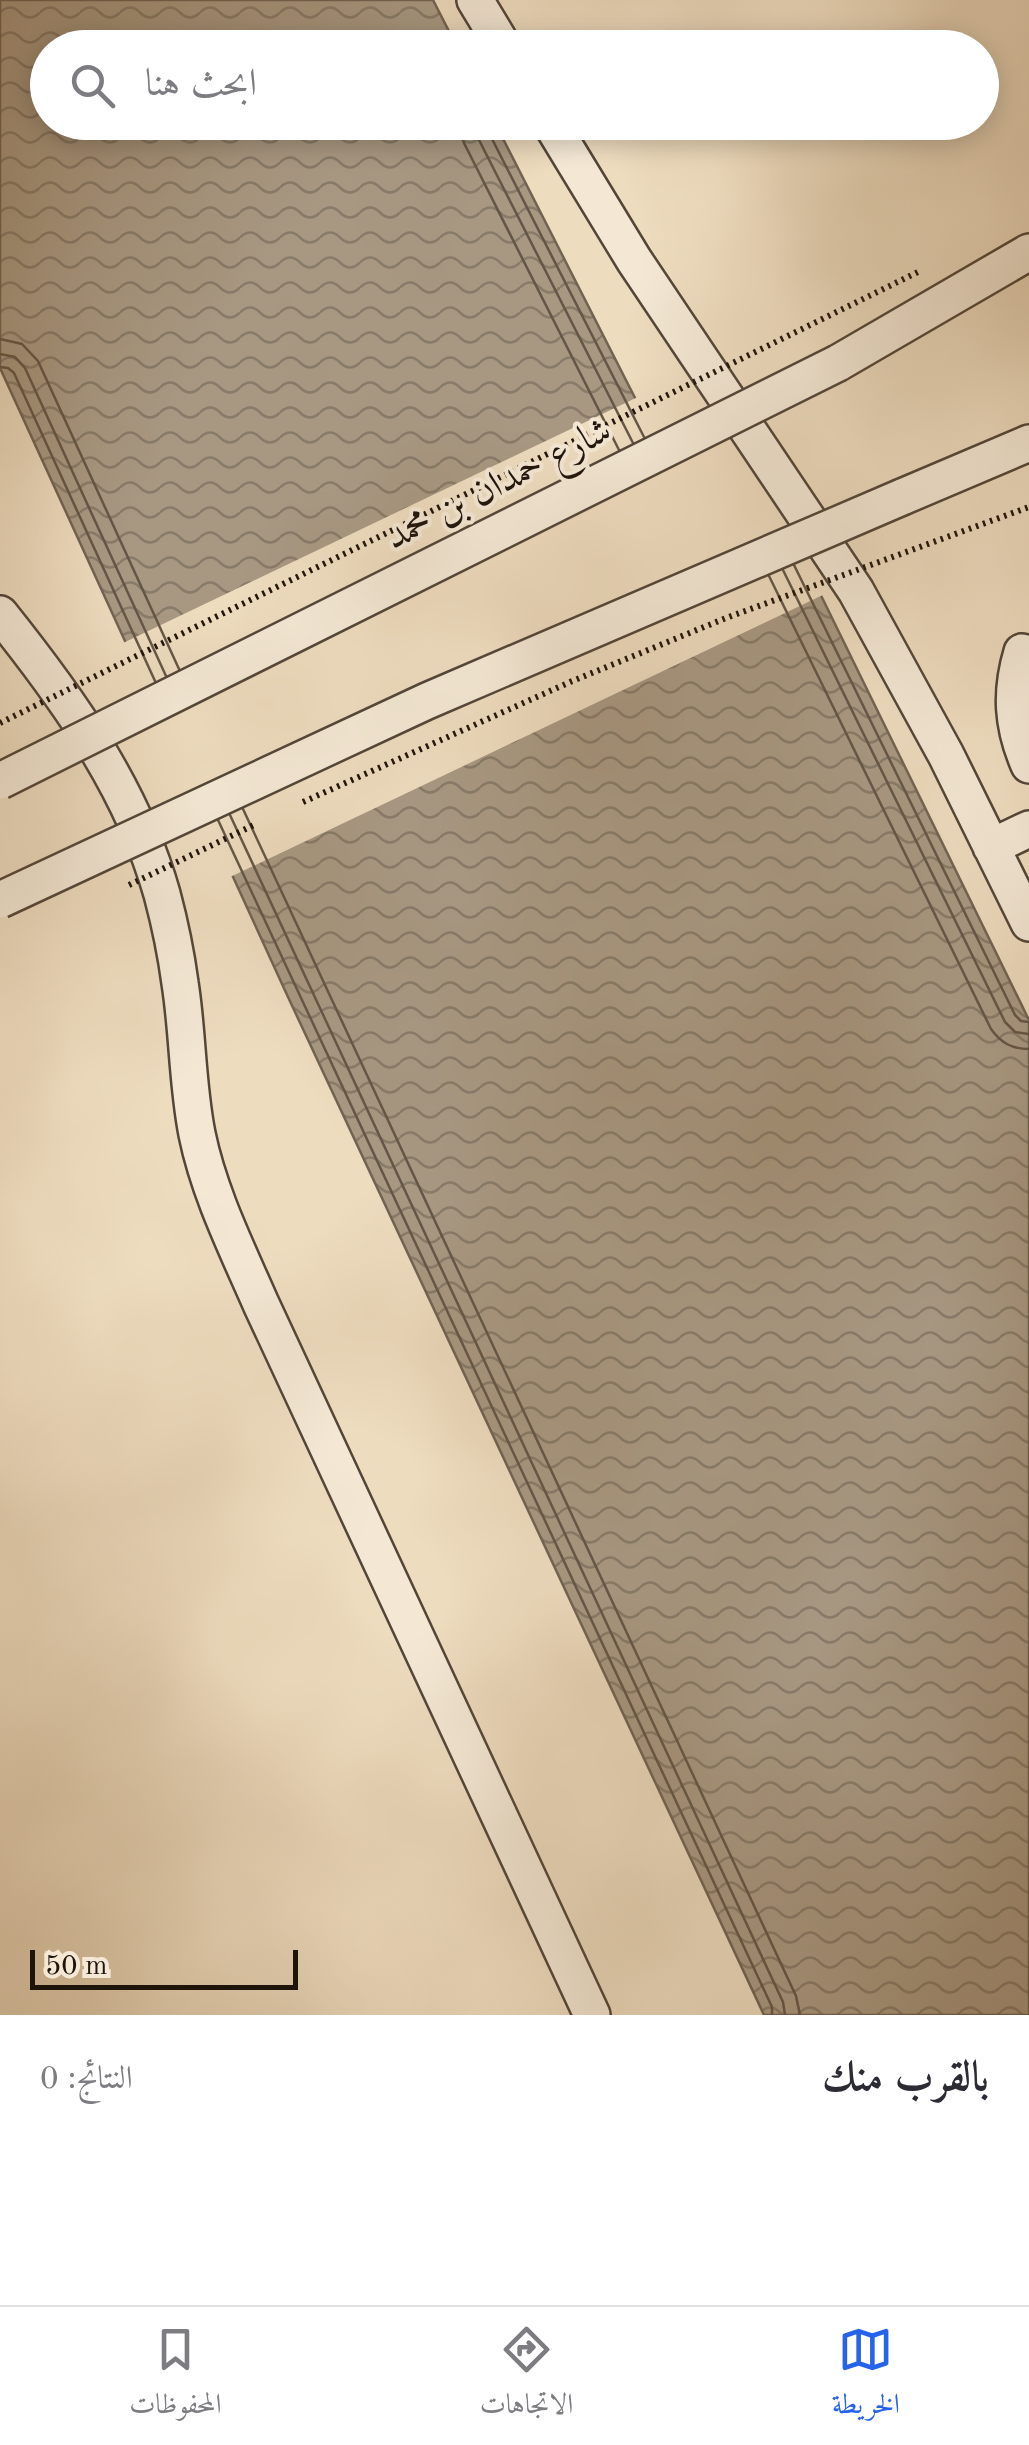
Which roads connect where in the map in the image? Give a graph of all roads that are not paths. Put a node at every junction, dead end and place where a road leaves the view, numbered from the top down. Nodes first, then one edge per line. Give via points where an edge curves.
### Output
1 (474, 0) edge
2 (493, 30) edge
3 (561, 140) edge
4 (1029, 252) edge
5 (1029, 444) edge
6 (0, 614) edge
7 (1022, 652) dead end
8 (1029, 765) edge
9 (0, 781) edge
10 (1029, 828) edge
11 (991, 847) junction
12 (0, 900) edge
13 (1029, 924) edge
14 (592, 2015) edge

1 - 2 street
3 - 11 street via 856,591
4 - 9 street, شارع حمدان بن محمد, bridge via 838,363
5 - 12 street, bridge via 427,701
6 - 14 street via 78,716 139,830 173,938 189,1087 212,1188
7 - 8 street via 1012,698
10 - 11 street
11 - 13 street

